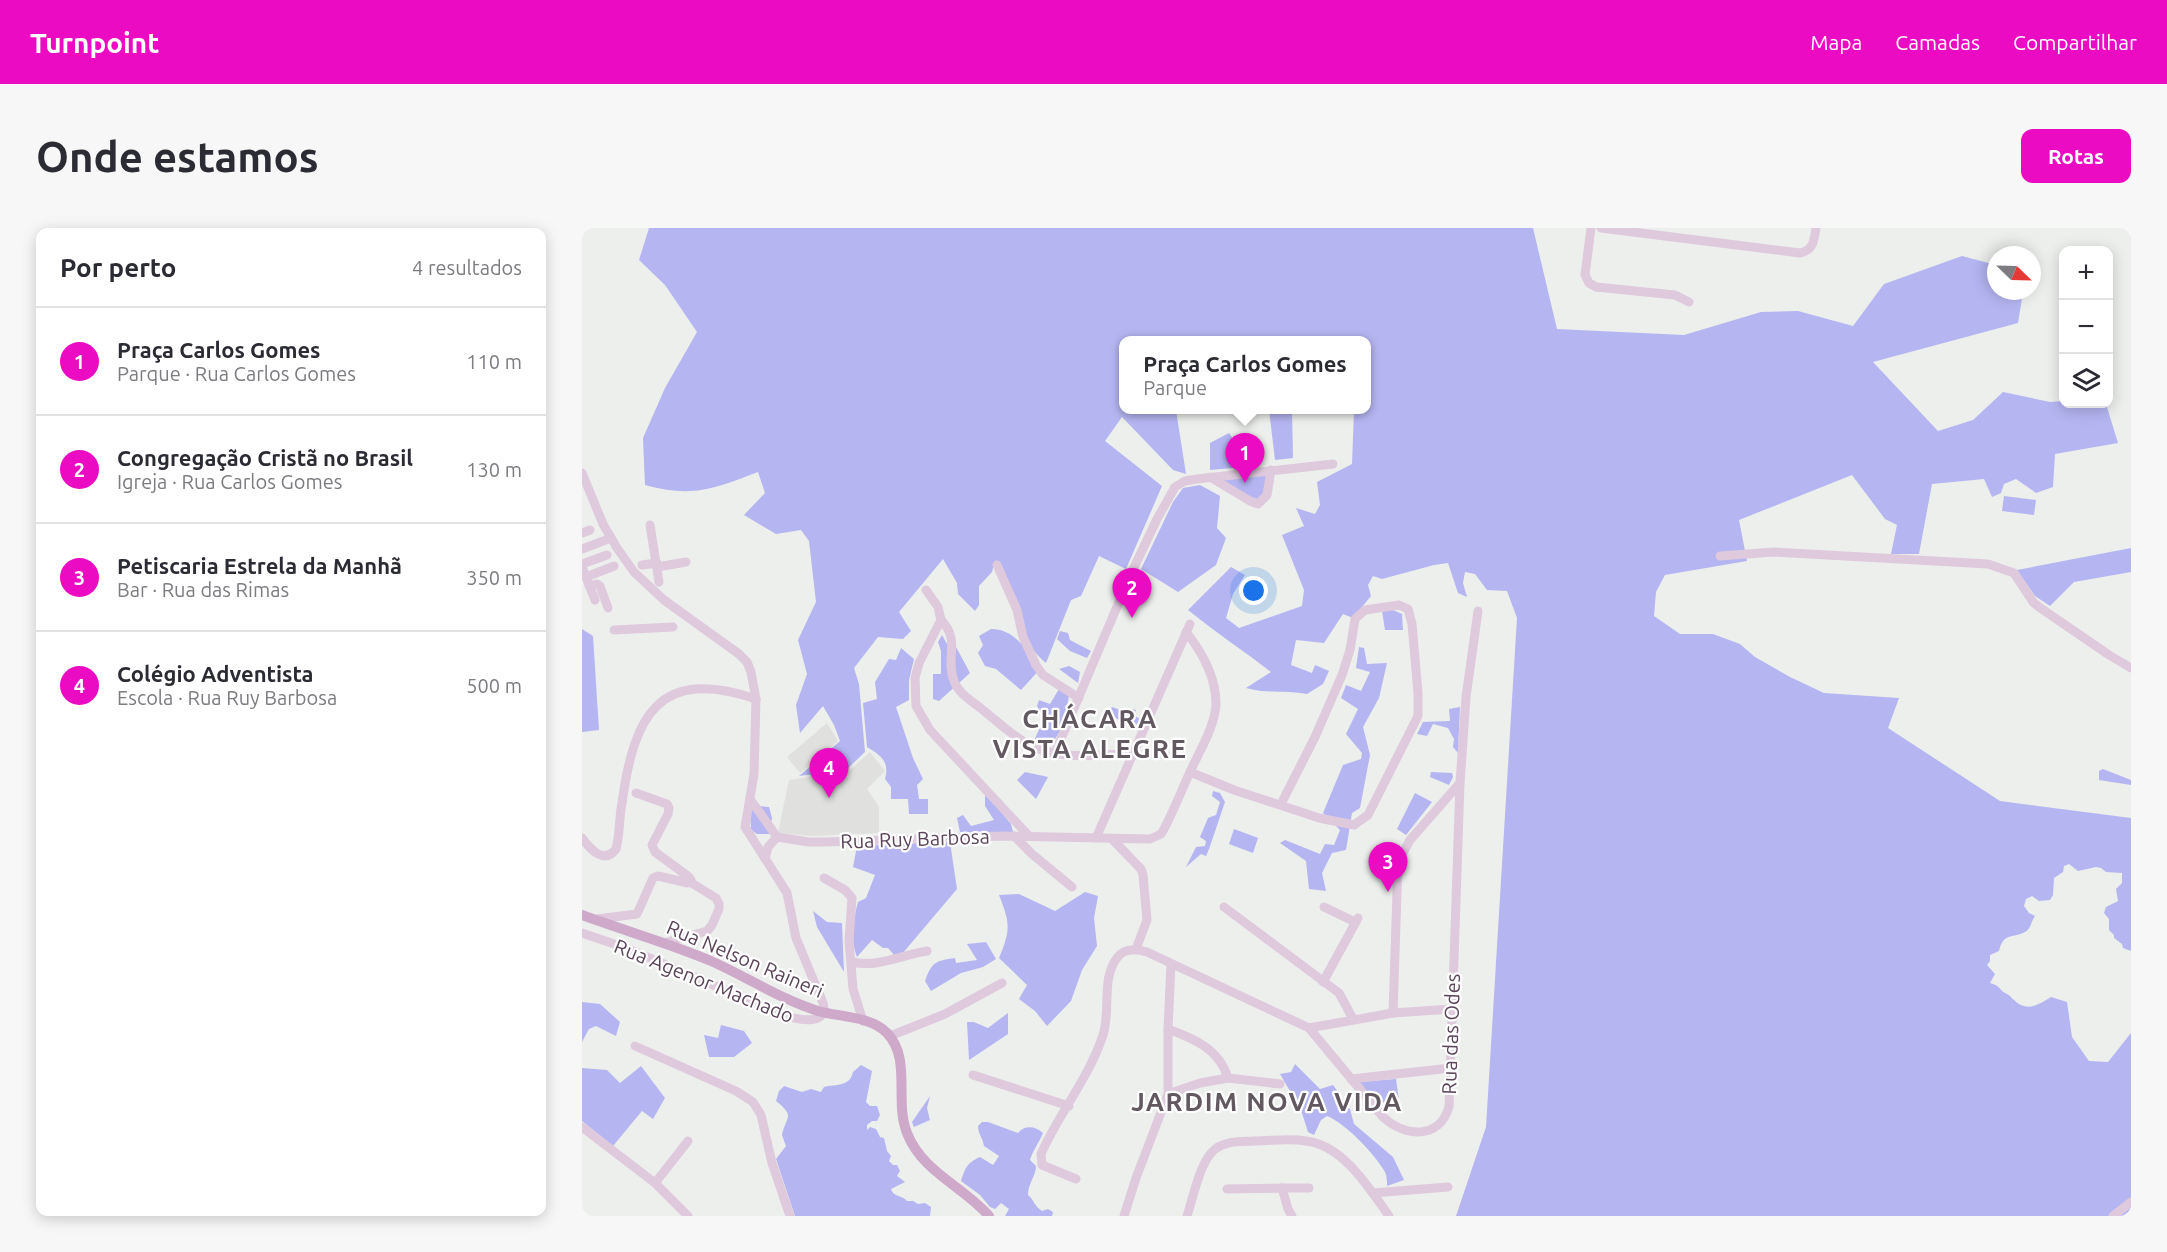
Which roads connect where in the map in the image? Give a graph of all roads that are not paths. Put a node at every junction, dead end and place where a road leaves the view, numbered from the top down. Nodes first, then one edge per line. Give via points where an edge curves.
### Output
1 (1591, 228) edge
2 (1601, 228) edge
3 (1816, 228) edge
4 (1689, 302) dead end
5 (1334, 464) dead end
6 (1271, 470) junction
7 (582, 474) edge
8 (1210, 477) junction
9 (650, 525) dead end
10 (611, 538) junction
11 (582, 549) edge
12 (607, 555) dead end
13 (1720, 556) dead end
14 (686, 562) dead end
15 (642, 565) dead end
16 (582, 566) edge
17 (614, 566) dead end
18 (997, 566) dead end
19 (657, 573) junction
20 (588, 582) junction
21 (926, 590) dead end
22 (595, 600) dead end
23 (608, 608) dead end
24 (1478, 612) dead end
25 (941, 620) junction
26 (673, 627) dead end
27 (614, 630) dead end
28 (2131, 668) edge
29 (1079, 698) junction
30 (756, 699) junction
31 (1055, 753) junction
32 (1132, 754) junction
33 (1190, 772) junction
34 (1460, 783) junction
35 (636, 793) dead end
36 (751, 801) junction
37 (1281, 804) junction
38 (1014, 836) junction
39 (1029, 836) junction
40 (777, 837) junction
41 (582, 838) edge
42 (1096, 838) junction
43 (1112, 839) junction
44 (756, 845) junction
45 (765, 859) junction
46 (824, 878) dead end
47 (690, 882) junction
48 (1072, 887) dead end
49 (1224, 907) dead end
50 (1324, 907) dead end
51 (582, 915) edge
52 (594, 920) junction
53 (582, 933) edge
54 (664, 944) junction
55 (1136, 949) junction
56 (927, 951) dead end
57 (852, 962) junction
58 (1171, 964) junction
59 (1002, 982) dead end
60 (1323, 982) junction
61 (1452, 1009) junction
62 (824, 1012) junction
63 (1393, 1013) junction
64 (1353, 1019) junction
65 (863, 1021) junction
66 (1309, 1028) junction
67 (1168, 1029) junction
68 (890, 1036) junction
69 (635, 1046) dead end
70 (1451, 1068) junction
71 (973, 1075) dead end
72 (1228, 1078) junction
73 (1351, 1079) junction
74 (1280, 1084) dead end
75 (1167, 1094) junction
76 (1069, 1106) junction
77 (582, 1127) edge
78 (688, 1141) dead end
79 (1076, 1179) dead end
80 (655, 1183) junction
81 (1448, 1187) dead end
82 (1282, 1188) junction
83 (1309, 1188) dead end
84 (1227, 1189) dead end
85 (1373, 1193) junction
86 (2131, 1202) edge
87 (688, 1216) edge
88 (790, 1216) edge
89 (989, 1216) edge
90 (1124, 1216) edge
91 (1187, 1216) edge
92 (1292, 1216) edge
93 (1389, 1216) edge
94 (2113, 1216) edge

1 - 4 street via 1585,275 1592,285 1675,295
2 - 3 street via 1800,253 1809,250
5 - 6 street
6 - 8 street
6 - 8 street via 1267,495 1258,504
7 - 10 street
8 - 29 street via 1185,481 1172,492 1130,576
9 - 19 street
10 - 11 street
10 - 30 street via 648,587 747,662
12 - 16 street
13 - 28 street via 1774,552 1988,564 2014,573 2039,607
14 - 19 street
15 - 19 street
16 - 20 street
17 - 20 street
18 - 29 street via 1036,665 1043,675
20 - 22 street
20 - 23 street via 600,586
21 - 25 street via 938,607
24 - 34 street, Rua das Odes via 1466,697
25 - 31 street via 950,632 952,677 959,689 1019,738
25 - 39 street via 919,663 916,706 930,730
26 - 27 street
29 - 31 street
30 - 36 street
30 - 41 street via 696,688 658,704 641,725 632,750 616,849 612,854 600,855
31 - 32 street
32 - 33 street via 1188,628 1208,666 1216,704
32 - 42 street
33 - 37 street
33 - 43 street, Rua Ruy Barbosa via 1161,834 1144,840
34 - 61 street, Rua das Odes
34 - 63 street via 1410,840 1398,862
35 - 47 street via 667,804 668,814 652,845
36 - 40 street
36 - 44 street via 745,826
37 - 37 street via 1345,824 1358,823 1368,815 1418,716 1412,624 1406,608 1374,608 1360,612 1355,619 1342,675
38 - 39 street, Rua Ruy Barbosa
38 - 40 street, Rua Ruy Barbosa via 809,842
38 - 48 street
39 - 42 street, Rua Ruy Barbosa
40 - 44 street
40 - 45 street via 768,847
42 - 43 street, Rua Ruy Barbosa
43 - 55 street via 1143,875 1147,920
44 - 45 street
45 - 62 street via 789,897 796,938
46 - 57 street via 852,898
47 - 52 street via 658,876 653,878 637,914
47 - 54 street via 716,898 719,909 707,931
49 - 60 street
50 - 60 street via 1356,920
51 - 52 main road, Rua Nelson Raineri
52 - 54 main road, Rua Nelson Raineri
53 - 62 street, Rua Agenor Machado via 786,1016 810,1021
54 - 62 main road, Rua Nelson Raineri
55 - 58 street, Rua das Odes
55 - 76 street via 1118,957 1111,970 1104,1032
56 - 57 street via 877,964
57 - 65 street
58 - 66 street, Rua das Odes
58 - 67 street
59 - 68 street via 945,1014
60 - 64 street via 1339,993
61 - 63 street
61 - 70 street, Rua das Odes
62 - 65 main road, Rua Nelson Raineri
63 - 64 street
64 - 66 street
65 - 68 main road, Rua Nelson Raineri
66 - 73 street, Rua das Odes
67 - 72 street via 1213,1052
67 - 75 street
68 - 89 main road via 900,1058 904,1123 916,1151 926,1164 972,1198
69 - 88 street via 753,1102 761,1115
70 - 73 street
70 - 73 street, Rua das Odes via 1449,1107 1444,1121 1436,1128 1416,1132 1395,1127 1383,1118
71 - 76 street
72 - 74 street
72 - 75 street
75 - 90 street
76 - 79 street via 1040,1162
77 - 80 street
78 - 80 street
80 - 87 street
81 - 85 street
82 - 83 street
82 - 84 street
82 - 92 street
85 - 91 street via 1348,1165 1321,1144 1287,1139 1228,1143 1210,1154
85 - 93 street
86 - 94 street

